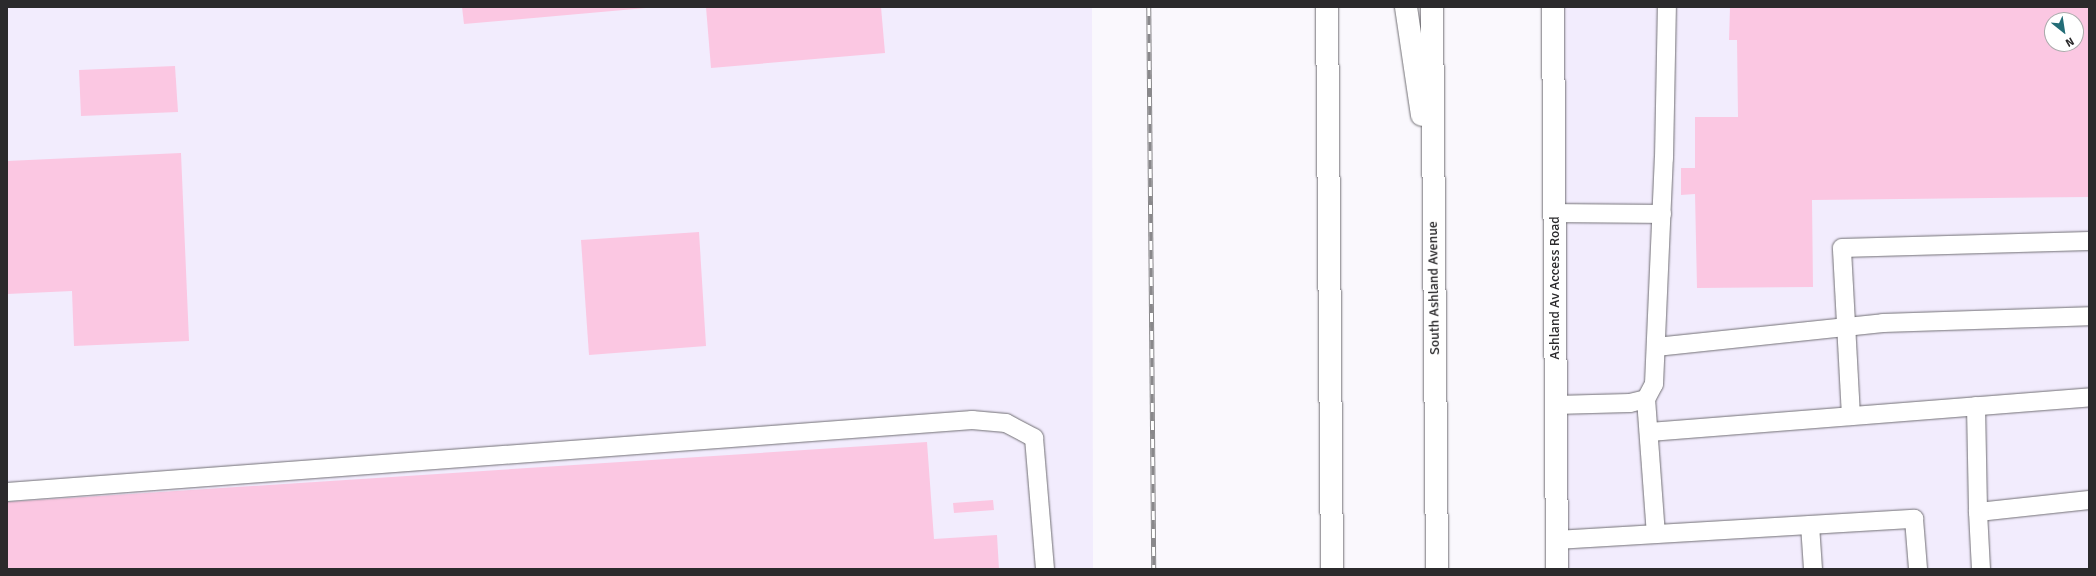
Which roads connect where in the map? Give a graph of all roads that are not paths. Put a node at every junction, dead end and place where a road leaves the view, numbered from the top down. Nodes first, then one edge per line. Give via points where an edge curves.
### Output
1 (1327, 7) edge
2 (1406, 7) edge
3 (1432, 7) edge
4 (1553, 7) edge
5 (1667, 7) edge
6 (1432, 184) junction
7 (1554, 213) junction
8 (1662, 214) junction
9 (2089, 241) edge
10 (2089, 316) edge
11 (1845, 327) junction
12 (1656, 347) junction
13 (2089, 397) edge
14 (1646, 399) junction
15 (1555, 405) junction
16 (1976, 406) junction
17 (1851, 416) junction
18 (1649, 432) junction
19 (7, 492) edge
20 (2089, 500) edge
21 (1978, 512) junction
22 (1810, 525) junction
23 (1656, 534) junction
24 (1556, 540) junction
25 (1045, 569) edge
26 (1332, 569) edge
27 (1437, 569) edge
28 (1557, 569) edge
29 (1813, 569) edge
30 (1918, 569) edge
31 (1981, 569) edge

1 - 26 main road
2 - 6 main road
3 - 6 main road, South Ashland Avenue
4 - 7 main road, Ashland Av Access Road
5 - 8 lane
6 - 27 main road, South Ashland Avenue
7 - 8 lane
7 - 15 main road, Ashland Av Access Road
8 - 12 lane
9 - 11 lane via 1842,248
10 - 11 lane
11 - 12 lane
11 - 17 lane
12 - 14 lane via 1654,384
13 - 16 lane
14 - 15 lane via 1630,403
14 - 18 lane
15 - 24 main road, Ashland Av Access Road
16 - 17 lane
16 - 21 lane
17 - 18 lane
18 - 23 lane
19 - 25 lane via 972,420 1006,423 1034,438
20 - 21 lane
21 - 31 lane
22 - 23 lane
22 - 29 lane
22 - 30 lane via 1914,519
23 - 24 lane
24 - 28 main road, Ashland Av Access Road

